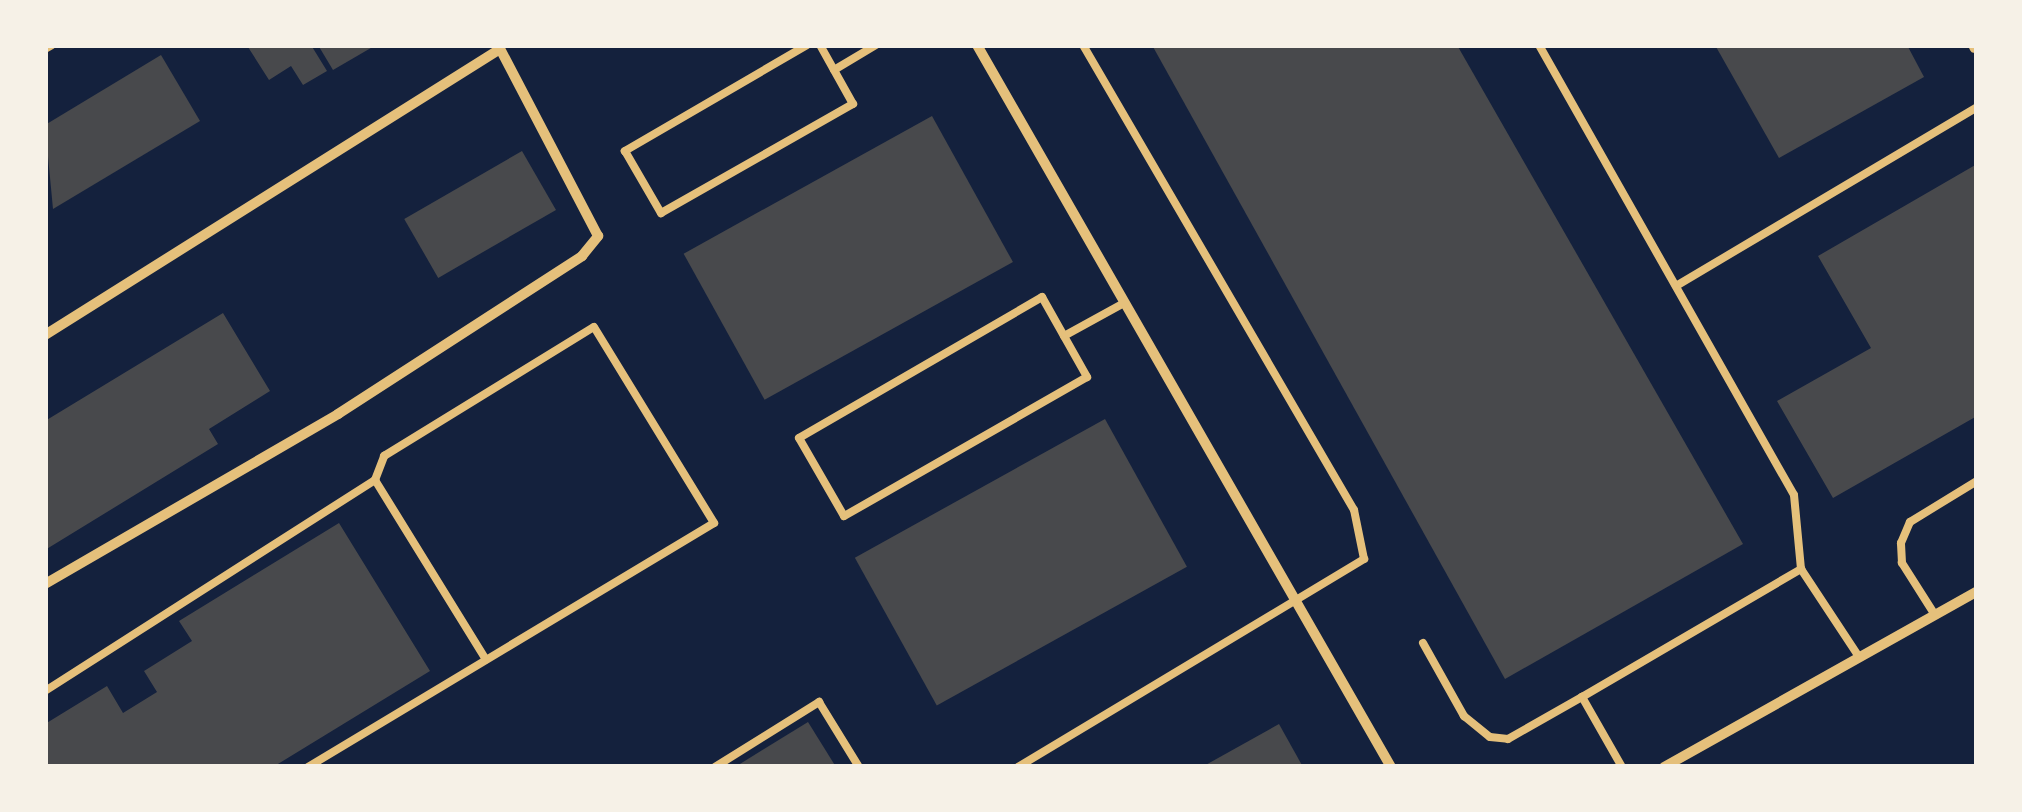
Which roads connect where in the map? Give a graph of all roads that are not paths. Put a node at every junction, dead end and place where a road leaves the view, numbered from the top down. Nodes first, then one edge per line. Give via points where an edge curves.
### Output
1 (52, 45) edge
2 (807, 45) edge
3 (820, 45) edge
4 (876, 45) edge
5 (978, 45) edge
6 (1083, 45) edge
7 (1539, 45) edge
8 (499, 47) edge
9 (45, 49) edge
10 (834, 70) junction
11 (1977, 107) edge
12 (1676, 286) junction
13 (1124, 303) junction
14 (45, 334) edge
15 (1064, 336) junction
16 (376, 480) junction
17 (1977, 481) edge
18 (1801, 568) junction
19 (45, 584) edge
20 (1977, 591) edge
21 (1295, 602) junction
22 (1935, 615) junction
23 (1423, 643) dead end
24 (1859, 658) junction
25 (486, 660) junction
26 (45, 692) edge
27 (1582, 697) junction
28 (308, 767) edge
29 (715, 767) edge
30 (859, 767) edge
31 (1018, 767) edge
32 (1391, 767) edge
33 (1622, 767) edge
34 (1664, 767) edge

1 - 9 lane
2 - 10 lane via 625,151 661,213 854,104
3 - 10 lane
4 - 10 lane
5 - 13 street
6 - 21 lane via 1354,510 1364,559
7 - 12 lane
8 - 14 street
8 - 19 street via 598,236 582,256 338,414
11 - 12 lane
12 - 18 lane via 1794,494
13 - 15 lane
13 - 21 street
15 - 15 lane via 1042,298 799,438 844,516 1087,377
16 - 25 lane
16 - 25 lane via 384,456 594,327 714,524
16 - 26 lane
17 - 22 lane via 1910,522 1901,543 1902,563
18 - 24 lane
18 - 27 lane
20 - 22 street
21 - 31 lane
21 - 32 street
22 - 24 street
23 - 27 lane via 1464,716 1490,737 1508,740
24 - 34 street
25 - 28 lane
27 - 33 lane
29 - 30 lane via 818,702

